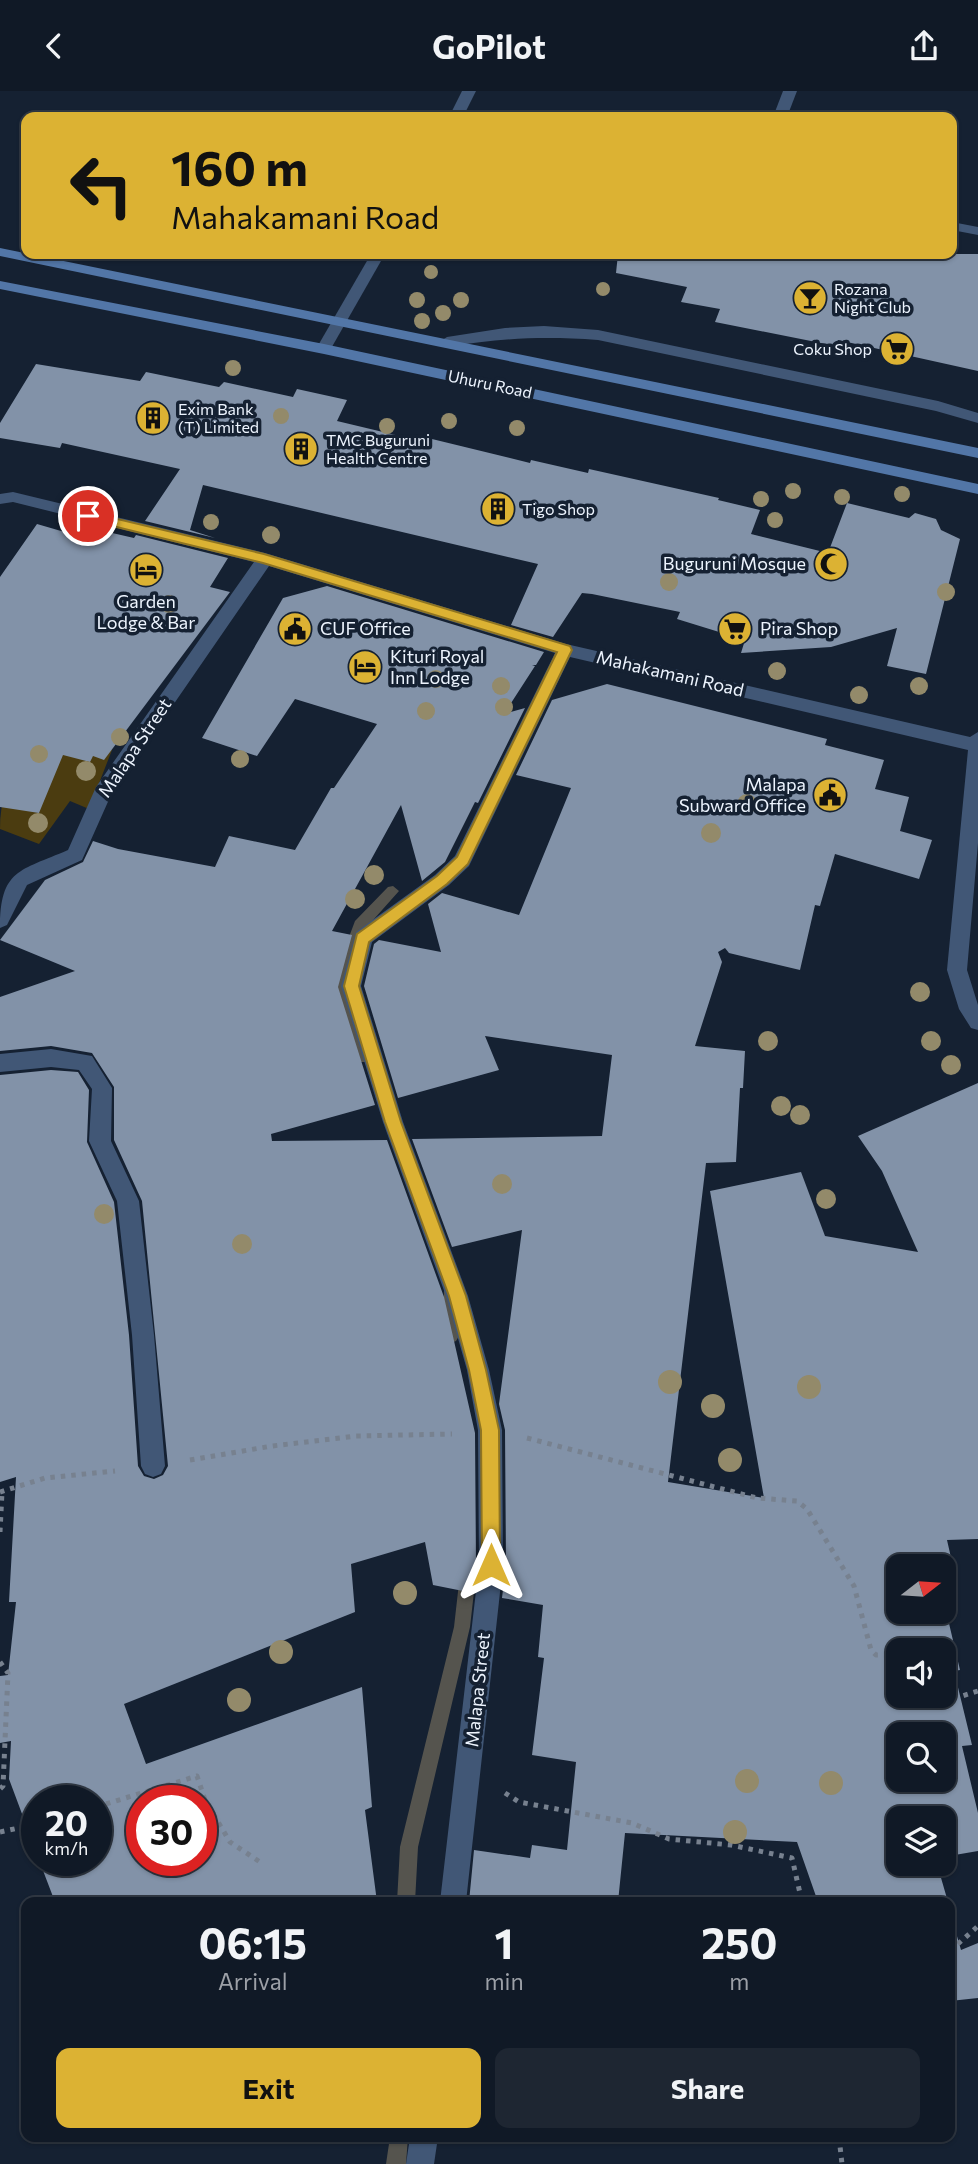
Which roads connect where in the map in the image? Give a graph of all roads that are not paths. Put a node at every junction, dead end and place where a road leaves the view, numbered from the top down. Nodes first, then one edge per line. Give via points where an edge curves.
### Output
1 (470, 91) edge
2 (790, 91) edge
3 (459, 112) edge
4 (781, 112) edge
5 (957, 227) edge
6 (978, 231) edge
7 (0, 252) edge
8 (21, 256) edge
9 (35, 259) edge
10 (375, 259) edge
11 (0, 285) edge
12 (339, 320) junction
13 (447, 342) junction
14 (324, 349) junction
15 (978, 418) edge
16 (978, 453) edge
17 (978, 489) edge
18 (0, 499) edge
19 (264, 559) junction
20 (565, 650) junction
21 (978, 743) edge
22 (0, 921) edge
23 (978, 1022) edge
24 (0, 1063) edge
25 (153, 1466) road end
26 (454, 1897) edge
27 (423, 2142) edge
28 (421, 2164) edge

1 - 3 street
2 - 4 street
5 - 6 street
7 - 8 main road, Uhuru Road
9 - 12 main road, Uhuru Road
10 - 12 street
11 - 14 main road, Uhuru Road
12 - 13 main road, Uhuru Road
12 - 14 street
13 - 15 street via 544,331 598,335
13 - 16 main road, Uhuru Road
14 - 17 main road, Uhuru Road
18 - 19 street, Mahakamani Road via 13,498
19 - 20 street, Mahakamani Road
19 - 22 street, Malapa Street via 103,792 75,855 20,880
20 - 21 street, Mahakamani Road
20 - 26 street, Malapa Street via 463,860 363,939 351,986 393,1122 457,1296 490,1430 491,1565
21 - 23 street via 957,970 966,1003
24 - 25 street via 51,1058 85,1062 102,1088 100,1141 128,1201
27 - 28 street

